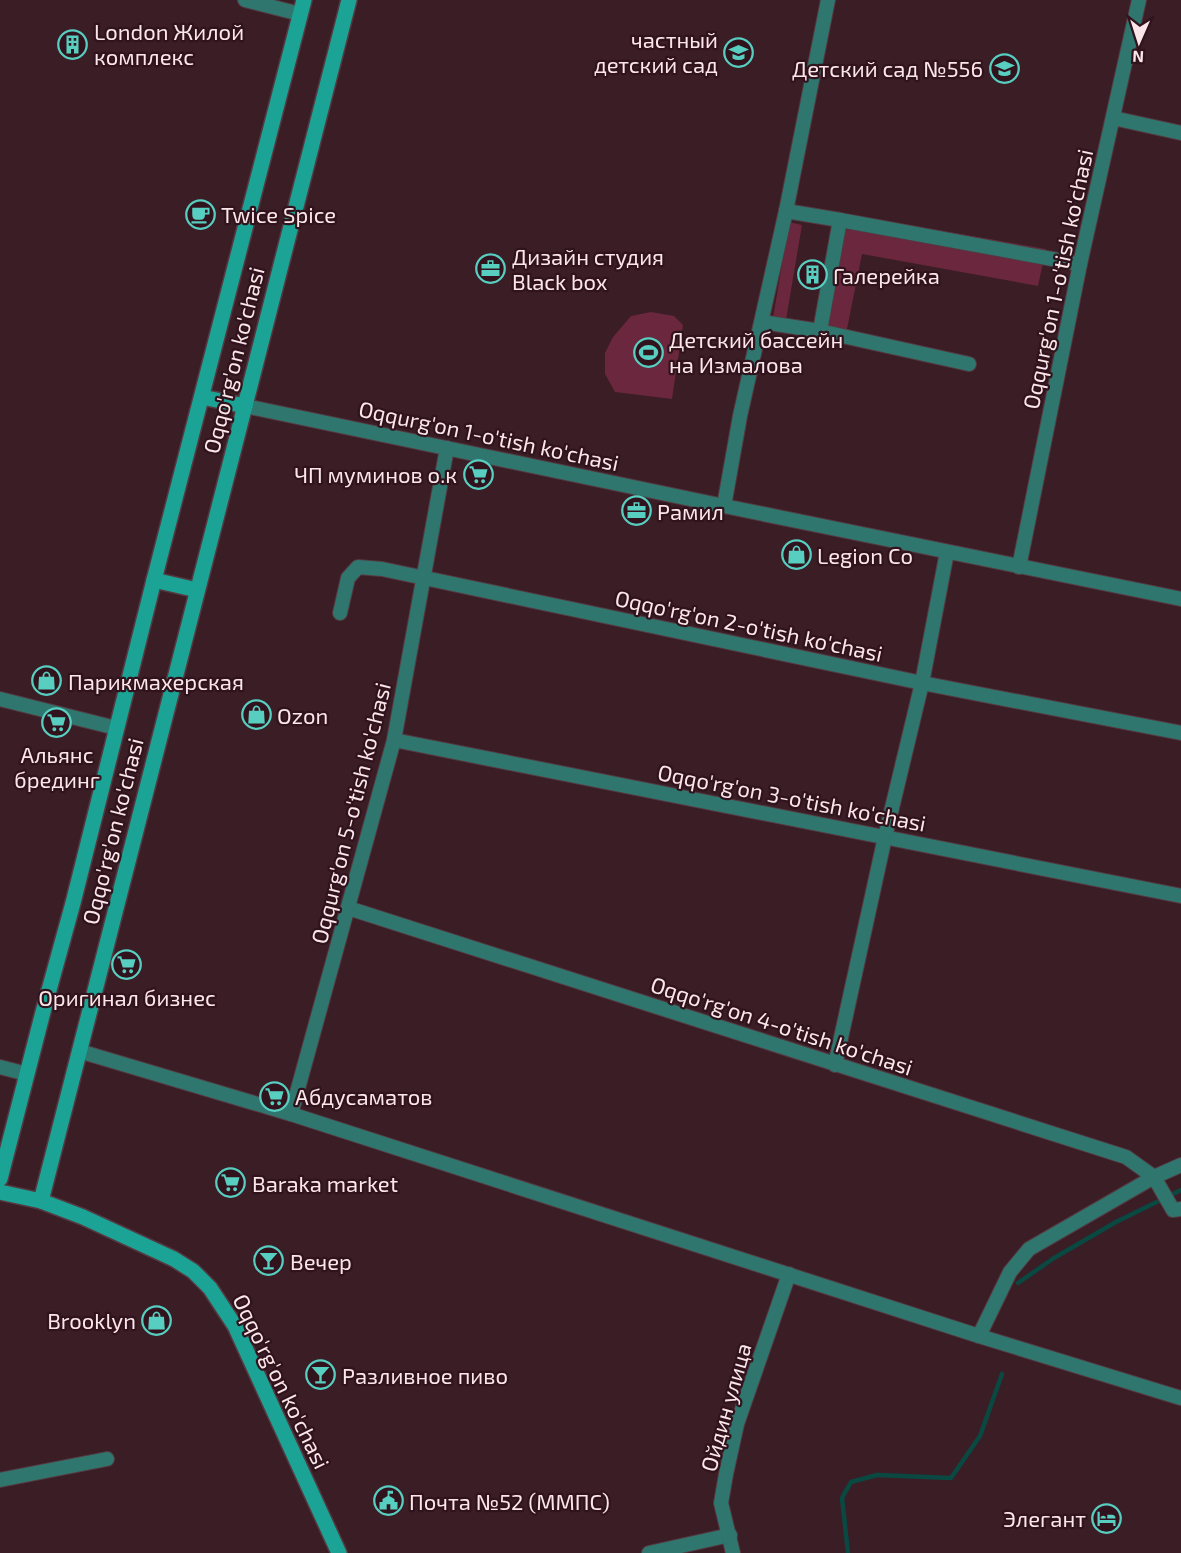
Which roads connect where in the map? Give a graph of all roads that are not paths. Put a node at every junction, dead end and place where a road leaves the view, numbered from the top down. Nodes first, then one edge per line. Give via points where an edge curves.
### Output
1 (245, 0) edge
2 (349, 0) edge
3 (828, 0) edge
4 (1138, 0) edge
5 (302, 7) edge
6 (1113, 118) junction
7 (1181, 133) edge
8 (786, 212) junction
9 (840, 220) junction
10 (1080, 264) junction
11 (762, 322) junction
12 (820, 331) junction
13 (969, 364) dead end
14 (202, 397) junction
15 (245, 406) junction
16 (447, 448) junction
17 (724, 506) junction
18 (947, 552) junction
19 (1019, 567) junction
20 (424, 578) junction
21 (154, 580) junction
22 (197, 590) junction
23 (1181, 599) edge
24 (340, 613) dead end
25 (922, 683) junction
26 (0, 699) edge
27 (116, 728) junction
28 (1181, 733) edge
29 (394, 740) junction
30 (885, 837) junction
31 (1181, 896) edge
32 (348, 908) junction
33 (79, 1051) junction
34 (835, 1065) junction
35 (0, 1067) edge
36 (27, 1074) junction
37 (291, 1114) junction
38 (1181, 1165) edge
39 (1154, 1177) junction
40 (0, 1179) edge
41 (0, 1192) edge
42 (41, 1201) junction
43 (1171, 1201) edge
44 (789, 1274) junction
45 (980, 1336) junction
46 (1181, 1398) edge
47 (107, 1460) dead end
48 (0, 1480) edge
49 (730, 1535) junction
50 (339, 1553) edge
51 (649, 1553) edge
52 (733, 1553) edge

1 - 5 street
2 - 15 main road, Oqqo'rg'on ko'chasi
3 - 8 street
4 - 6 street, Oqqurg'on 1-o'tish ko'chasi
5 - 14 main road, Oqqo'rg'on ko'chasi
6 - 7 street
6 - 10 street, Oqqurg'on 1-o'tish ko'chasi
8 - 9 street
8 - 11 street
9 - 10 street
9 - 12 street
10 - 19 street, Oqqurg'on 1-o'tish ko'chasi
11 - 12 street
11 - 17 street
12 - 13 street
14 - 15 main road
14 - 21 main road, Oqqo'rg'on ko'chasi
15 - 16 street, Oqqurg'on 1-o'tish ko'chasi
15 - 22 main road, Oqqo'rg'on ko'chasi
16 - 17 street, Oqqurg'on 1-o'tish ko'chasi
16 - 20 street, Oqqurg'on 5-o'tish ko'chasi
17 - 18 street, Oqqurg'on 1-o'tish ko'chasi
18 - 19 street, Oqqurg'on 1-o'tish ko'chasi
18 - 25 street
19 - 23 street, Oqqurg'on 1-o'tish ko'chasi
20 - 24 street, Oqqo'rg'on 2-o'tish ko'chasi via 358,567 348,578
20 - 25 street, Oqqo'rg'on 2-o'tish ko'chasi
20 - 29 street, Oqqurg'on 5-o'tish ko'chasi
21 - 22 main road
21 - 27 main road, Oqqo'rg'on ko'chasi
22 - 33 main road, Oqqo'rg'on ko'chasi
25 - 28 street, Oqqo'rg'on 2-o'tish ko'chasi
25 - 30 street
26 - 27 street
27 - 36 main road, Oqqo'rg'on ko'chasi
29 - 30 street, Oqqo'rg'on 3-o'tish ko'chasi
29 - 32 street, Oqqurg'on 5-o'tish ko'chasi
30 - 31 street, Oqqo'rg'on 3-o'tish ko'chasi
30 - 34 street
32 - 34 street, Oqqo'rg'on 4-o'tish ko'chasi
32 - 37 street, Oqqurg'on 5-o'tish ko'chasi
33 - 37 street
33 - 42 main road, Oqqo'rg'on ko'chasi
34 - 39 street, Oqqo'rg'on 4-o'tish ko'chasi via 1126,1157
35 - 36 street
36 - 40 main road, Oqqo'rg'on ko'chasi
37 - 44 street
38 - 39 street
39 - 43 street, Oqqo'rg'on 4-o'tish ko'chasi
39 - 45 street via 1029,1249 1010,1272
41 - 42 main road
42 - 50 main road, Oqqo'rg'on ko'chasi via 174,1259 210,1288 235,1326
44 - 45 street
44 - 49 street, Ойдин улица via 730,1454 721,1503
45 - 46 street
47 - 48 street
49 - 51 street
49 - 52 street, Ойдин улица

